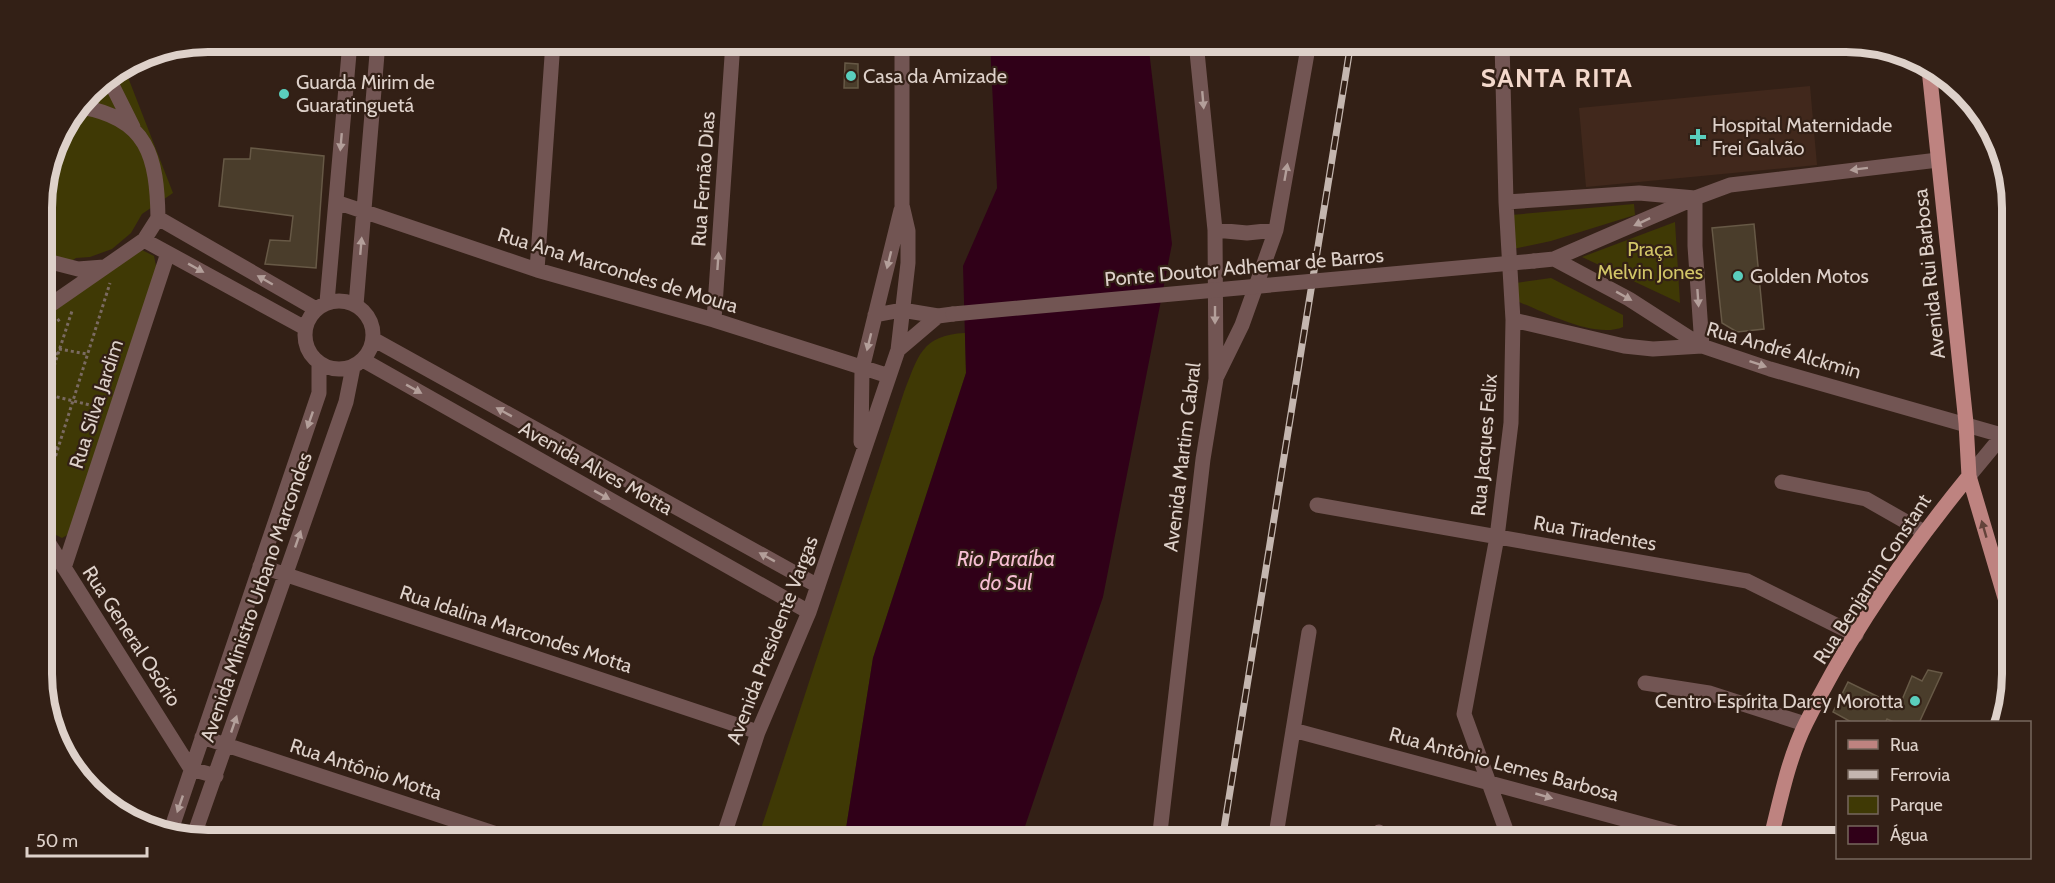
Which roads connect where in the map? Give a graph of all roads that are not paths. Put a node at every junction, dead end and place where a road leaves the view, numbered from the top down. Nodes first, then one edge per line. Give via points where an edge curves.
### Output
1 (349, 53) edge
2 (377, 53) edge
3 (552, 53) edge
4 (732, 53) edge
5 (902, 53) edge
6 (1197, 53) edge
7 (1307, 53) edge
8 (1502, 53) edge
9 (1930, 76) edge
10 (112, 86) edge
11 (89, 108) edge
12 (135, 129) junction
13 (1938, 160) junction
14 (1695, 198) junction
15 (336, 202) junction
16 (1506, 202) junction
17 (902, 205) junction
18 (364, 212) junction
19 (158, 218) junction
20 (1215, 230) junction
21 (1276, 230) junction
22 (144, 240) junction
23 (168, 253) junction
24 (1554, 259) junction
25 (53, 263) edge
26 (105, 267) junction
27 (537, 270) junction
28 (53, 303) edge
29 (356, 305) junction
30 (321, 306) junction
31 (902, 310) junction
32 (875, 315) junction
33 (938, 316) junction
34 (714, 320) junction
35 (1513, 320) junction
36 (305, 328) junction
37 (373, 339) junction
38 (1702, 346) junction
39 (898, 350) junction
40 (319, 363) junction
41 (358, 364) junction
42 (862, 369) junction
43 (889, 376) junction
44 (1216, 379) junction
45 (1966, 423) junction
46 (2002, 430) edge
47 (2002, 441) edge
48 (861, 454) junction
49 (594, 461) junction
50 (1969, 476) junction
51 (1782, 482) dead end
52 (580, 483) junction
53 (1317, 505) dead end
54 (1923, 532) junction
55 (1497, 537) junction
56 (53, 550) edge
57 (260, 566) junction
58 (64, 568) junction
59 (286, 575) junction
60 (818, 586) junction
61 (2002, 588) edge
62 (809, 612) junction
63 (1309, 632) dead end
64 (1856, 635) junction
65 (1645, 683) dead end
66 (1806, 724) junction
67 (1293, 730) junction
68 (758, 732) junction
69 (202, 737) junction
70 (226, 746) junction
71 (191, 769) junction
72 (216, 776) junction
73 (1488, 780) junction
74 (172, 826) edge
75 (196, 830) edge
76 (484, 830) edge
77 (726, 830) edge
78 (1160, 830) edge
79 (1277, 830) edge
80 (1506, 830) edge
81 (1666, 830) edge
82 (1773, 830) edge

1 -> 15 street
2 - 18 street
3 - 27 street
34 -> 4 street, Rua Fernão Dias
5 - 17 street, Avenida Presidente Vargas
6 -> 20 street, Avenida Martim Cabral
21 -> 7 street
8 - 16 street, Rua Jacques Felix
9 - 13 main road, Avenida Rui Barbosa
10 - 12 street
11 - 12 street via 107,111
12 - 19 street via 149,153 157,185
13 -> 14 street, Ponte Doutor Adhemar de Barros via 1730,185
13 - 45 main road, Avenida Rui Barbosa
14 - 16 street via 1639,193
14 -> 24 street, Ponte Doutor Adhemar de Barros
14 -> 38 street
15 - 18 street, Rua Ana Marcondes de Moura
15 - 30 street
16 - 35 street, Rua Jacques Felix
17 - 31 street, Avenida Presidente Vargas via 908,231 908,263
17 -> 32 street, Avenida Presidente Vargas
18 - 27 street, Rua Ana Marcondes de Moura
29 -> 18 street
19 - 22 street
30 -> 19 street
20 - 21 street
20 -> 44 street, Avenida Martim Cabral
21 - 44 street via 1242,325
22 - 23 street
22 - 26 street
23 -> 36 street
23 - 58 street, Rua Silva Jardim
24 - 33 street, Ponte Doutor Adhemar de Barros, bridge
24 -> 38 street via 1629,299
25 - 26 street via 78,269
26 - 28 street
27 - 34 street, Rua Ana Marcondes de Moura
29 - 30 street via 339,301
29 - 37 street via 369,320
30 - 36 street
31 - 32 street, Ponte Doutor Adhemar de Barros
31 - 33 street, Ponte Doutor Adhemar de Barros
31 - 39 street, Avenida Presidente Vargas
32 -> 42 street, Avenida Presidente Vargas
33 - 39 street
34 - 42 street, Rua Ana Marcondes de Moura
35 - 38 street, Rua André Alckmin via 1624,346
35 - 55 street, Rua Jacques Felix via 1511,423
36 - 40 street via 304,339
37 - 41 street via 371,350
49 -> 37 street, Avenida Alves Motta
38 -> 45 street, Rua André Alckmin via 1770,369
39 - 43 street, Avenida Presidente Vargas
40 - 41 street via 335,370
40 -> 57 street, Avenida Ministro Urbano Marcondes via 319,393
41 -> 52 street, Avenida Alves Motta
59 -> 41 street, Avenida Ministro Urbano Marcondes
42 - 43 street, Rua Ana Marcondes de Moura
42 - 48 street, Avenida Presidente Vargas
43 - 48 street, Avenida Presidente Vargas
44 - 78 street, Avenida Martim Cabral via 1203,459
45 - 46 street, Rua André Alckmin
45 - 50 main road, Avenida Rui Barbosa
47 - 50 street, Rua Benjamin Constant
48 - 60 street, Avenida Presidente Vargas
49 - 52 street
60 -> 49 street, Avenida Alves Motta
50 - 54 main road, Rua Benjamin Constant
61 -> 50 main road, Avenida Rui Barbosa
51 - 54 street via 1866,499
52 -> 62 street, Avenida Alves Motta
53 - 55 street, Rua Tiradentes
54 - 64 main road, Rua Benjamin Constant
55 - 64 street, Rua Tiradentes via 1747,581
55 - 73 street, Rua Jacques Felix via 1464,714
56 - 58 street, Rua General Osório
57 - 59 street, Rua Idalina Marcondes Motta
57 - 69 street, Avenida Ministro Urbano Marcondes
58 - 71 street, Rua General Osório
59 - 68 street, Rua Idalina Marcondes Motta
70 -> 59 street, Avenida Ministro Urbano Marcondes
60 - 62 street, Avenida Presidente Vargas
62 - 68 street, Avenida Presidente Vargas
63 - 67 street
64 - 66 main road, Rua Benjamin Constant
65 - 66 street via 1709,693
66 - 82 main road, Rua Benjamin Constant
67 - 73 street, Rua Antônio Lemes Barbosa
67 - 79 street
68 - 77 street, Avenida Presidente Vargas
69 - 70 street, Rua Antônio Motta
69 - 71 street, Avenida Ministro Urbano Marcondes
70 - 72 street, Avenida Ministro Urbano Marcondes
70 - 76 street, Rua Antônio Motta
71 - 72 street
71 -> 74 street, Avenida Ministro Urbano Marcondes
72 - 75 street, Avenida Ministro Urbano Marcondes
73 - 80 street, Rua Jacques Felix
73 -> 81 street, Rua Antônio Lemes Barbosa

